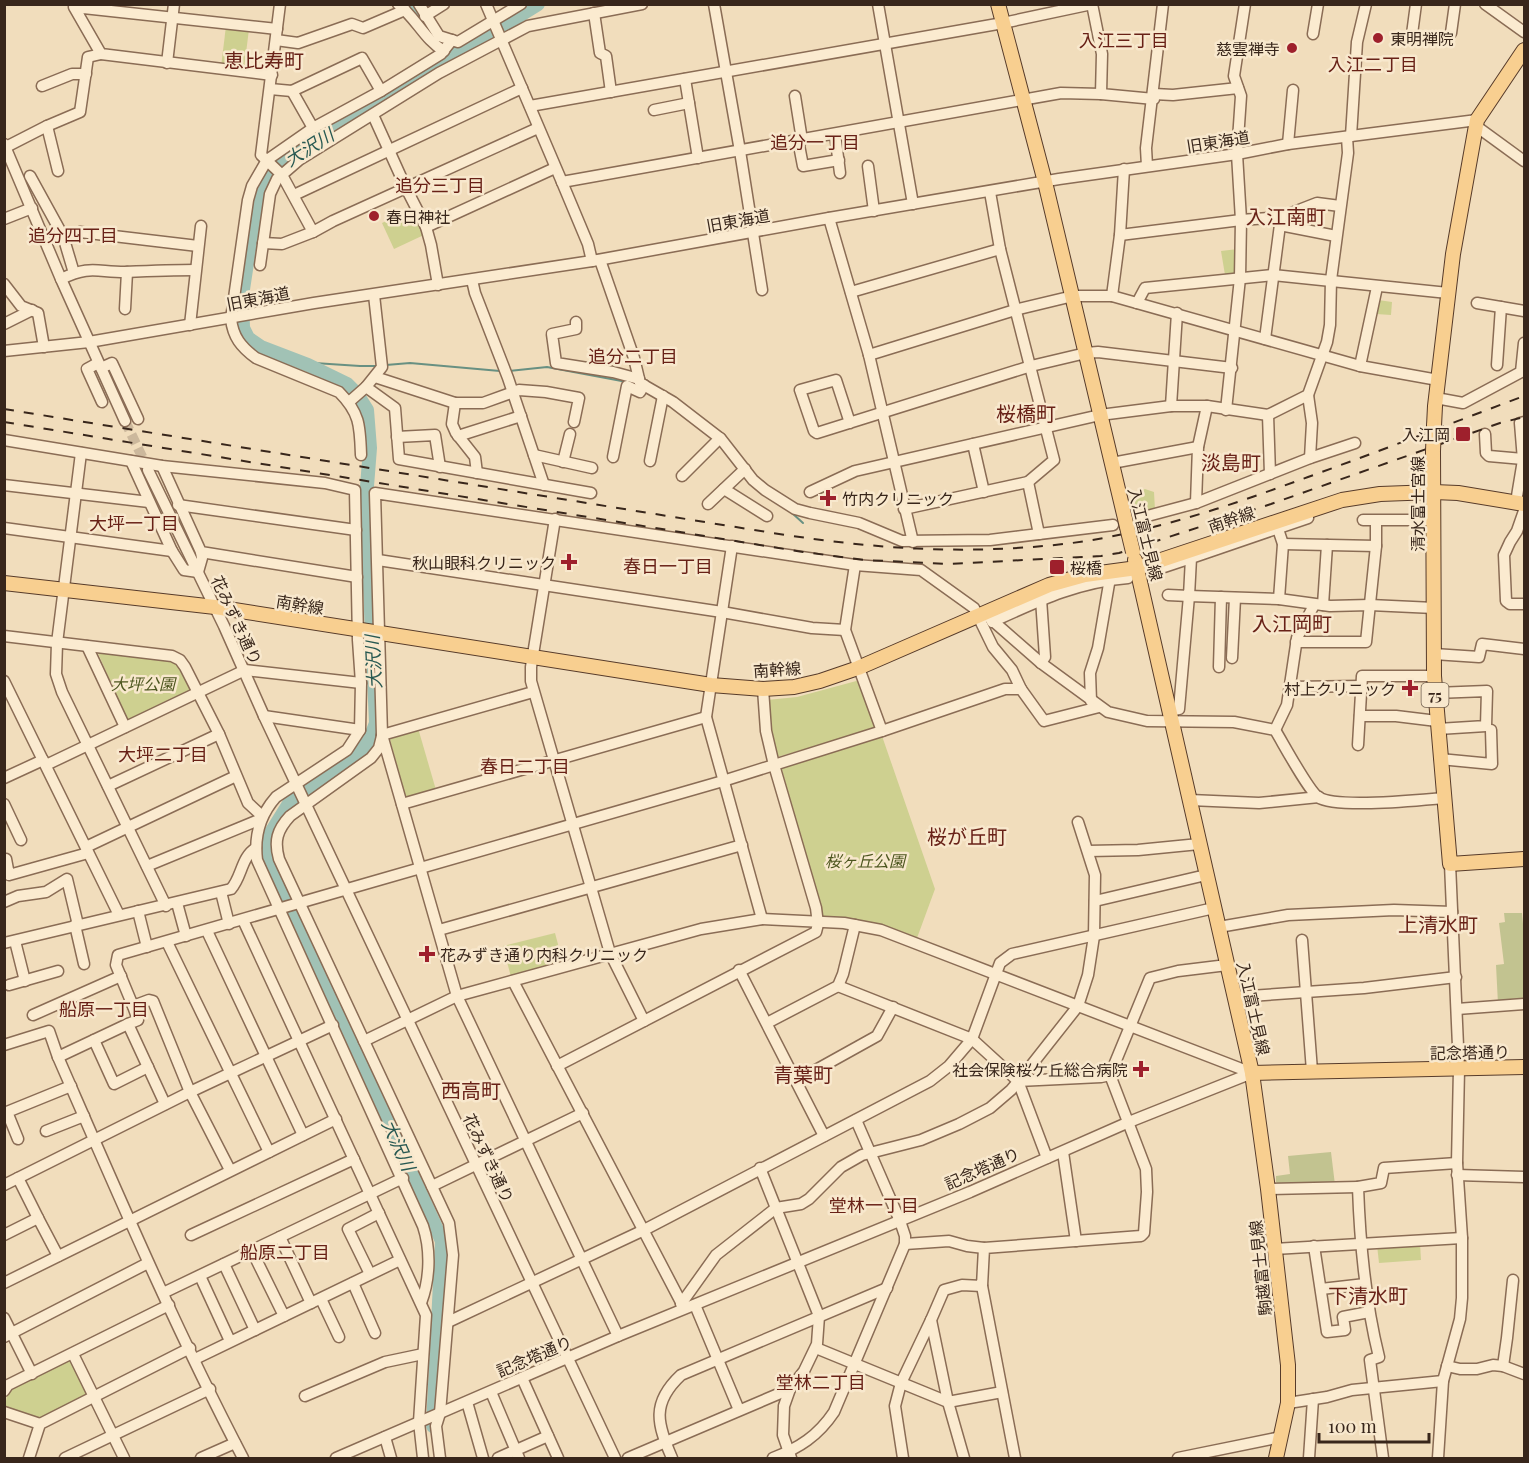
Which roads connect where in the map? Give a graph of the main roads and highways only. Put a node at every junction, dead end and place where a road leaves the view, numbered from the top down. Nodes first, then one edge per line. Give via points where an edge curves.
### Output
1 (998, 4) edge
2 (1524, 50) edge
3 (1434, 492) junction
4 (1522, 506) edge
5 (1132, 573) junction
6 (4, 583) edge
7 (1524, 859) edge
8 (1524, 1067) edge
9 (1252, 1073) junction
10 (1276, 1458) edge

1 - 5 main road, 入江富士見線, bridge via 1073,296 1112,463 1120,526 1133,552
2 - 3 main road, 清水富士宮線 / 75, bridge via 1476,123 1453,254 1438,380
3 - 4 main road, 南幹線
3 - 5 main road, 南幹線 via 1380,494 1323,505
3 - 7 main road, 清水富士宮線 / 75 via 1434,676 1450,864
5 - 6 main road, 南幹線 via 1085,575 1049,585 985,618 858,668 794,687 763,689 532,662 214,608
5 - 9 main road, 入江富士見線 via 1170,716
8 - 9 main road, 記念塔通り
9 - 10 main road, 駒越富士見線 via 1288,1365 1288,1403

